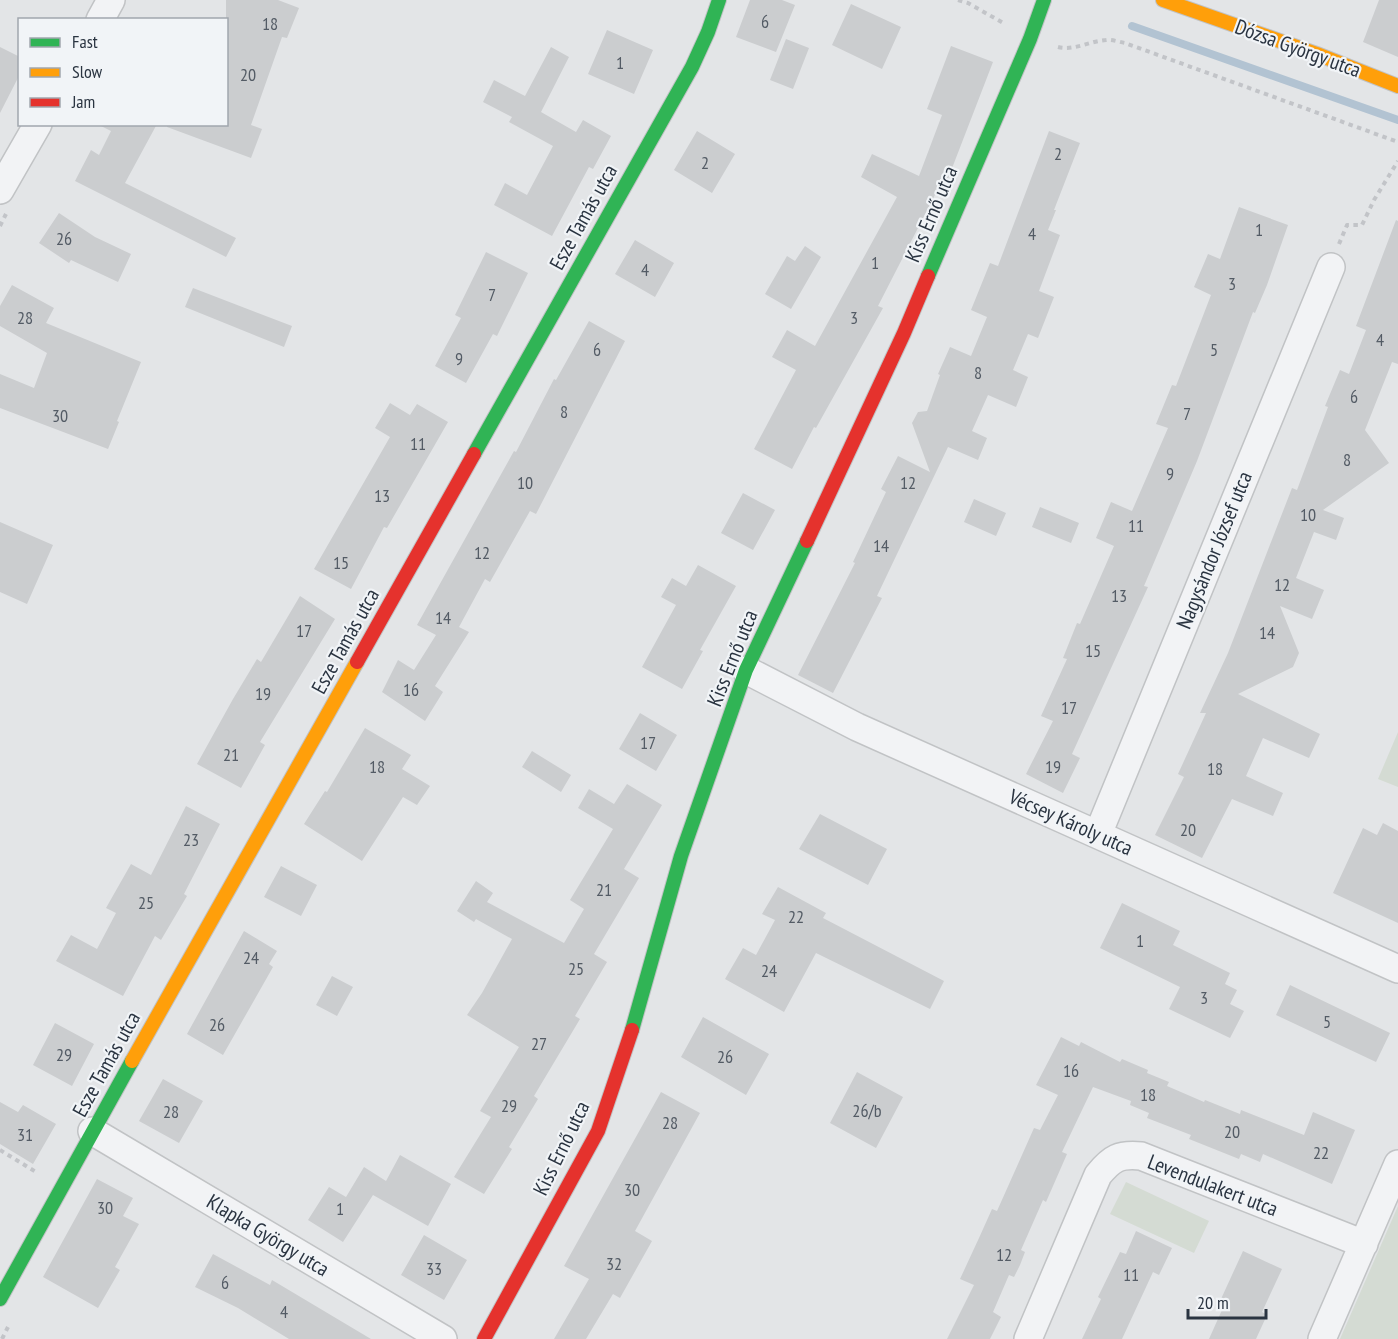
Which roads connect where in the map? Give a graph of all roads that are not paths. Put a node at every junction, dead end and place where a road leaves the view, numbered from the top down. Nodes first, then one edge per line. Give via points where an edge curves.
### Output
1 (111, 0) edge
2 (719, 0) edge
3 (1044, 0) edge
4 (1163, 0) edge
5 (101, 18) edge
6 (1398, 86) edge
7 (37, 126) edge
8 (0, 190) edge
9 (1331, 267) road end
10 (746, 670) junction
11 (1098, 834) junction
12 (1398, 969) edge
13 (92, 1131) junction
14 (1398, 1164) edge
15 (1364, 1244) junction
16 (0, 1299) edge
17 (443, 1339) edge
18 (484, 1339) edge
19 (1028, 1339) edge
20 (1322, 1339) edge

1 - 5 street
2 - 13 street, Esze Tamás utca via 692,67
3 - 10 street, Kiss Ernő utca via 904,333
4 - 6 street, Dózsa György utca
7 - 8 street
9 - 11 street, Nagysándor József utca
10 - 11 street, Vécsey Károly utca via 857,727
10 - 18 street, Kiss Ernő utca via 681,856 633,1026 598,1131
11 - 12 street, Vécsey Károly utca
13 - 16 street, Esze Tamás utca
13 - 17 street, Klapka György utca
14 - 15 street
15 - 19 street, Levendulakert utca via 1141,1156 1124,1155 1109,1162 1098,1175
15 - 20 street

